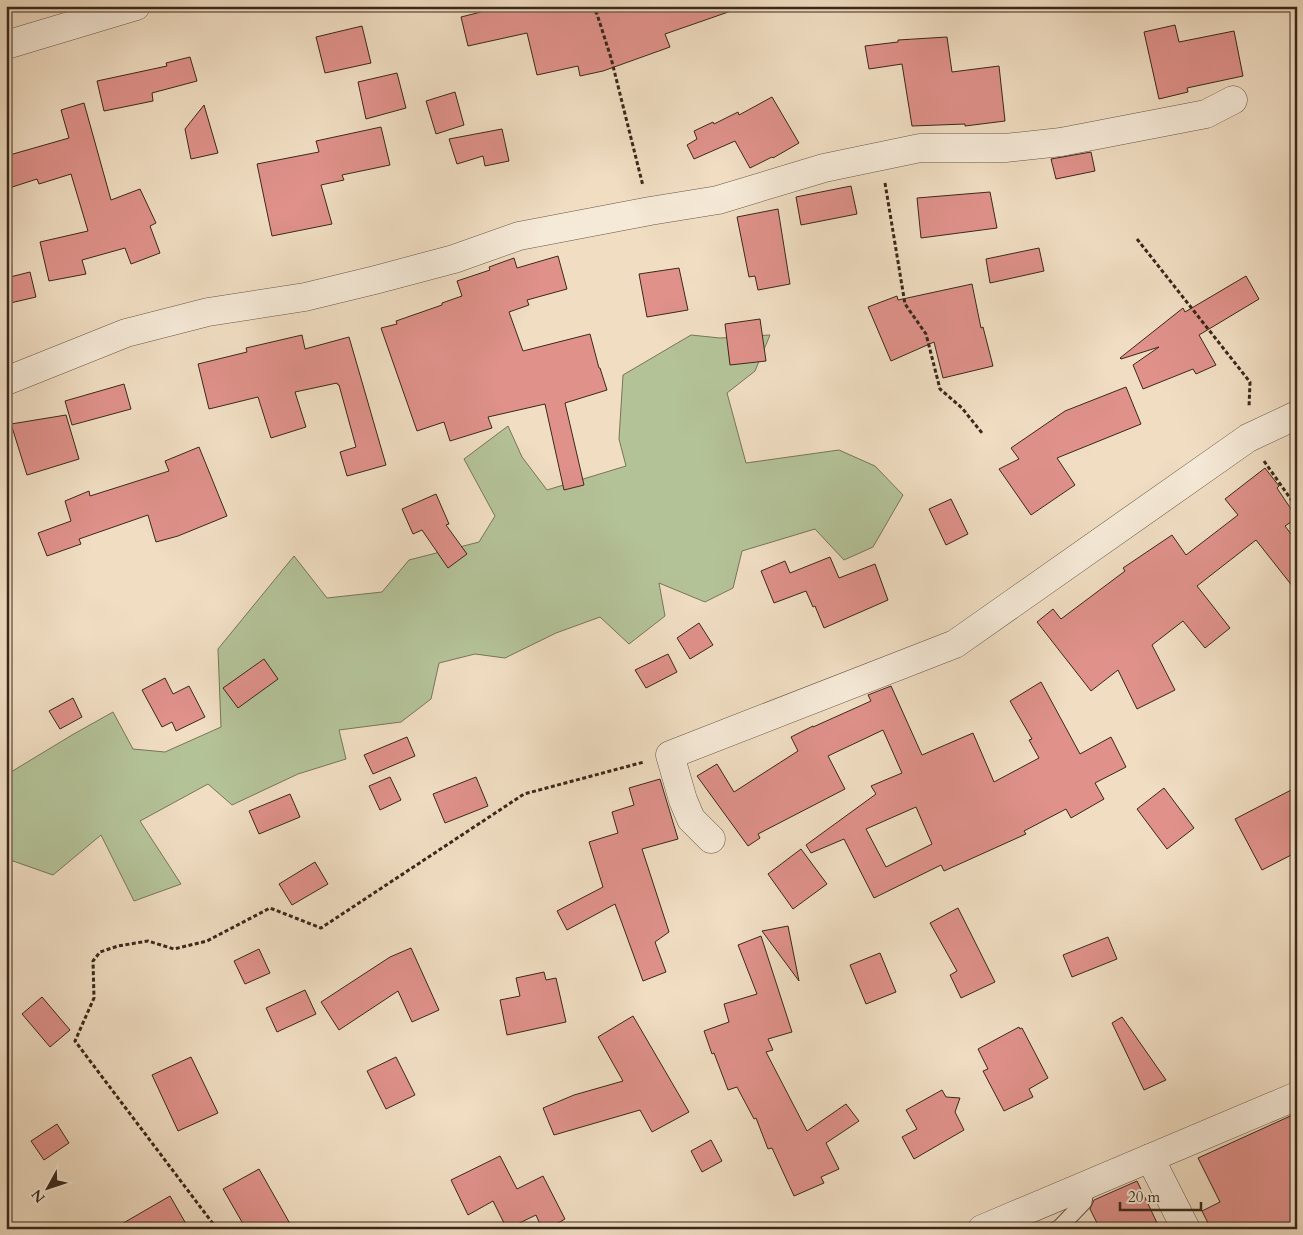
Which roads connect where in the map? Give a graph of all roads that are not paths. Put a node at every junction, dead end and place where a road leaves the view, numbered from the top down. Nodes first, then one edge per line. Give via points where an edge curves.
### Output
1 (136, 6) edge
2 (6, 45) edge
3 (1233, 100) dead end
4 (6, 381) edge
5 (1297, 415) edge
6 (711, 839) dead end
7 (1297, 1096) edge
8 (1150, 1158) junction
9 (1087, 1184) junction
10 (982, 1229) edge
11 (1056, 1229) edge
12 (1186, 1229) edge

1 - 2 street
3 - 4 street via 1206,114 1061,142 1005,148 920,148 824,168 718,200 519,236 454,260 305,297 208,312 126,333
5 - 6 street via 1248,438 955,644 670,755 691,819
7 - 8 street
8 - 9 street
8 - 12 street
9 - 10 street
9 - 11 lane via 1084,1202

